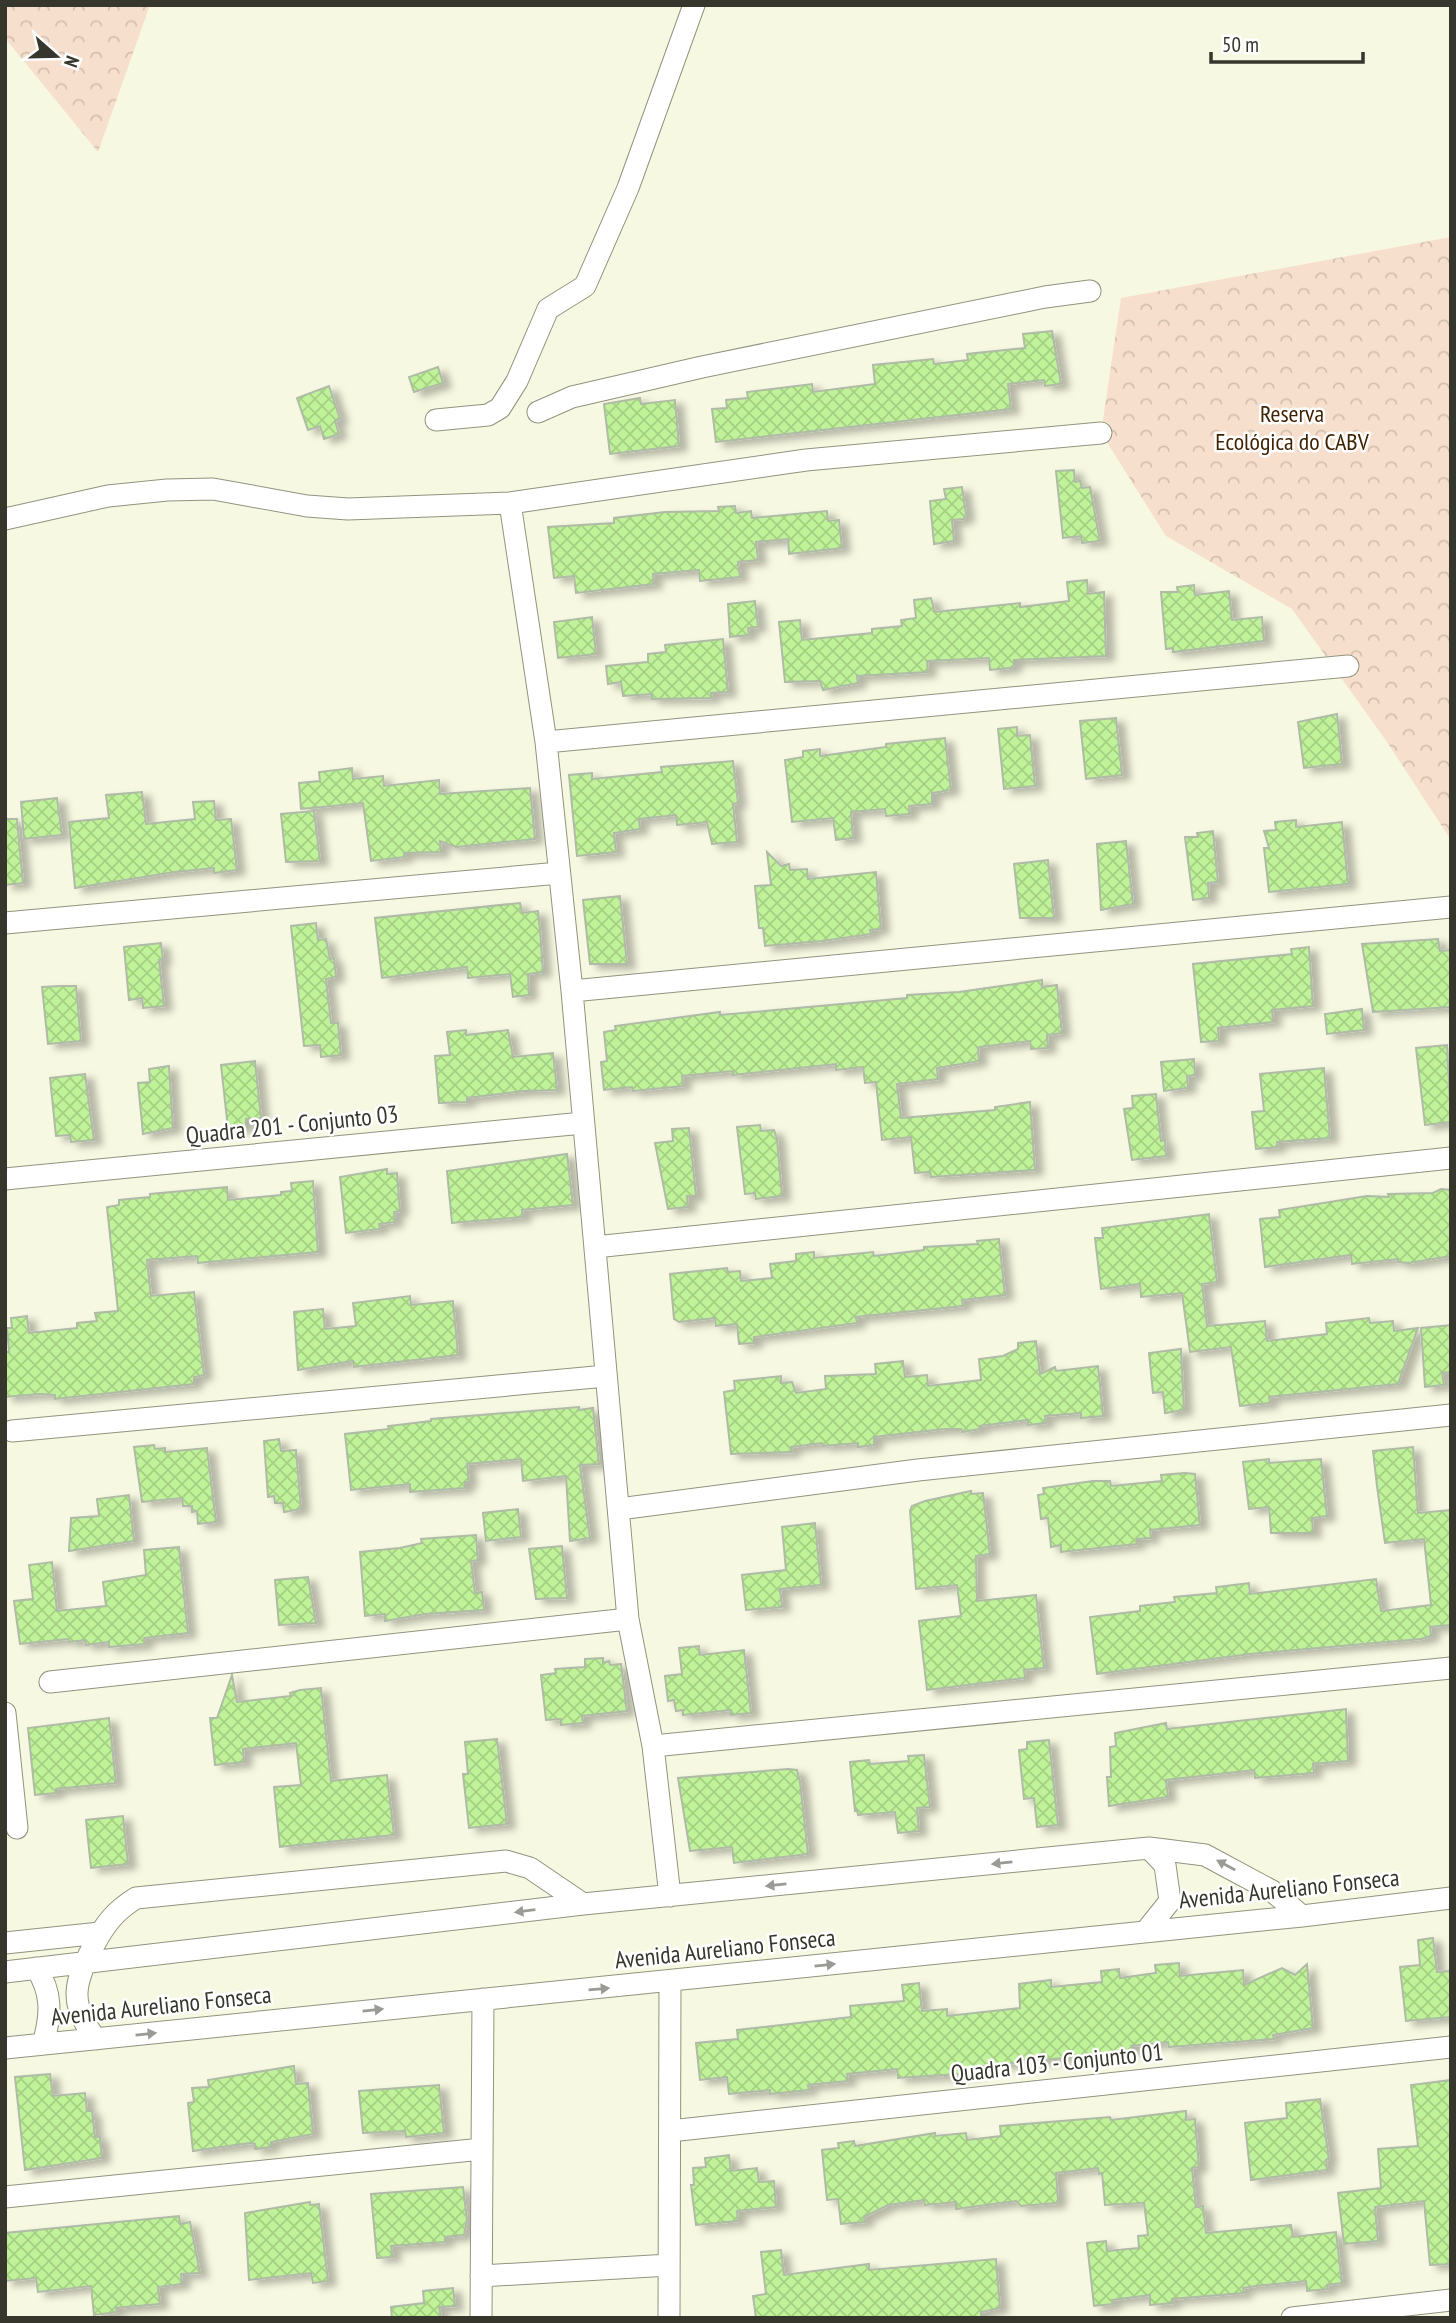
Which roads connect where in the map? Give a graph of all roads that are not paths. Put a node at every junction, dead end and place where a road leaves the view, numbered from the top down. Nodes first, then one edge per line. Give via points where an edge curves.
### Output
1 (694, 5) edge
2 (1090, 291) dead end
3 (538, 412) dead end
4 (436, 420) dead end
5 (1101, 433) dead end
6 (510, 503) junction
7 (5, 519) edge
8 (1348, 666) dead end
9 (546, 742) junction
10 (559, 873) junction
11 (1451, 907) edge
12 (5, 923) edge
13 (572, 991) junction
14 (583, 1123) junction
15 (1451, 1158) edge
16 (5, 1179) edge
17 (595, 1247) junction
18 (606, 1376) junction
19 (1451, 1415) edge
20 (12, 1431) dead end
21 (619, 1509) junction
22 (628, 1619) junction
23 (1451, 1668) edge
24 (50, 1682) dead end
25 (5, 1713) edge
26 (653, 1746) junction
27 (17, 1828) dead end
28 (1149, 1848) junction
29 (670, 1896) junction
30 (1451, 1898) edge
31 (583, 1904) junction
32 (1303, 1916) junction
33 (1146, 1931) junction
34 (100, 1933) junction
35 (5, 1943) edge
36 (84, 1963) junction
37 (36, 1968) junction
38 (5, 1972) edge
39 (670, 1982) junction
40 (483, 1999) junction
41 (96, 2039) junction
42 (43, 2044) junction
43 (1451, 2047) edge
44 (5, 2048) edge
45 (670, 2131) junction
46 (482, 2150) junction
47 (5, 2197) edge
48 (669, 2265) junction
49 (481, 2276) junction
50 (1451, 2300) edge
51 (481, 2318) edge
52 (669, 2318) edge
53 (1292, 2318) edge

1 - 4 street via 628,188 585,286 548,309 500,408 488,415
2 - 3 street via 702,368 572,397
5 - 6 street via 806,460
6 - 7 street via 348,509 213,489 178,489 108,496
6 - 9 street
8 - 9 street
9 - 10 street
10 - 12 street
10 - 13 street
11 - 13 street
13 - 14 street
14 - 16 street, Quadra 201 - Conjunto 03
14 - 17 street
15 - 17 street
17 - 18 street
18 - 20 street
18 - 21 street
19 - 21 street via 918,1470
21 - 22 street
22 - 24 street
22 - 26 street
23 - 26 street
25 - 27 street
26 - 29 street
28 -> 29 street
32 -> 28 street via 1272,1891 1205,1854
28 - 33 street via 1165,1865 1170,1901
29 - 31 street
30 - 32 street, Avenida Aureliano Fonseca
31 - 34 street via 530,1868 506,1861 136,1898 117,1910
31 -> 36 street
32 - 33 street, Avenida Aureliano Fonseca
39 -> 33 street, Avenida Aureliano Fonseca
34 - 35 street
34 - 36 street
36 - 37 street
36 - 41 street via 77,1979 77,2001
37 - 38 street
37 - 42 street via 50,1997
40 -> 39 street, Avenida Aureliano Fonseca
39 - 45 street
41 -> 40 street, Avenida Aureliano Fonseca
40 - 46 street
41 - 42 street, Avenida Aureliano Fonseca
42 - 44 street, Avenida Aureliano Fonseca
43 - 45 street, Quadra 103 - Conjunto 01
45 - 48 street
46 - 47 street
46 - 49 street
48 - 49 street
48 - 52 street
49 - 51 street
50 - 53 street

